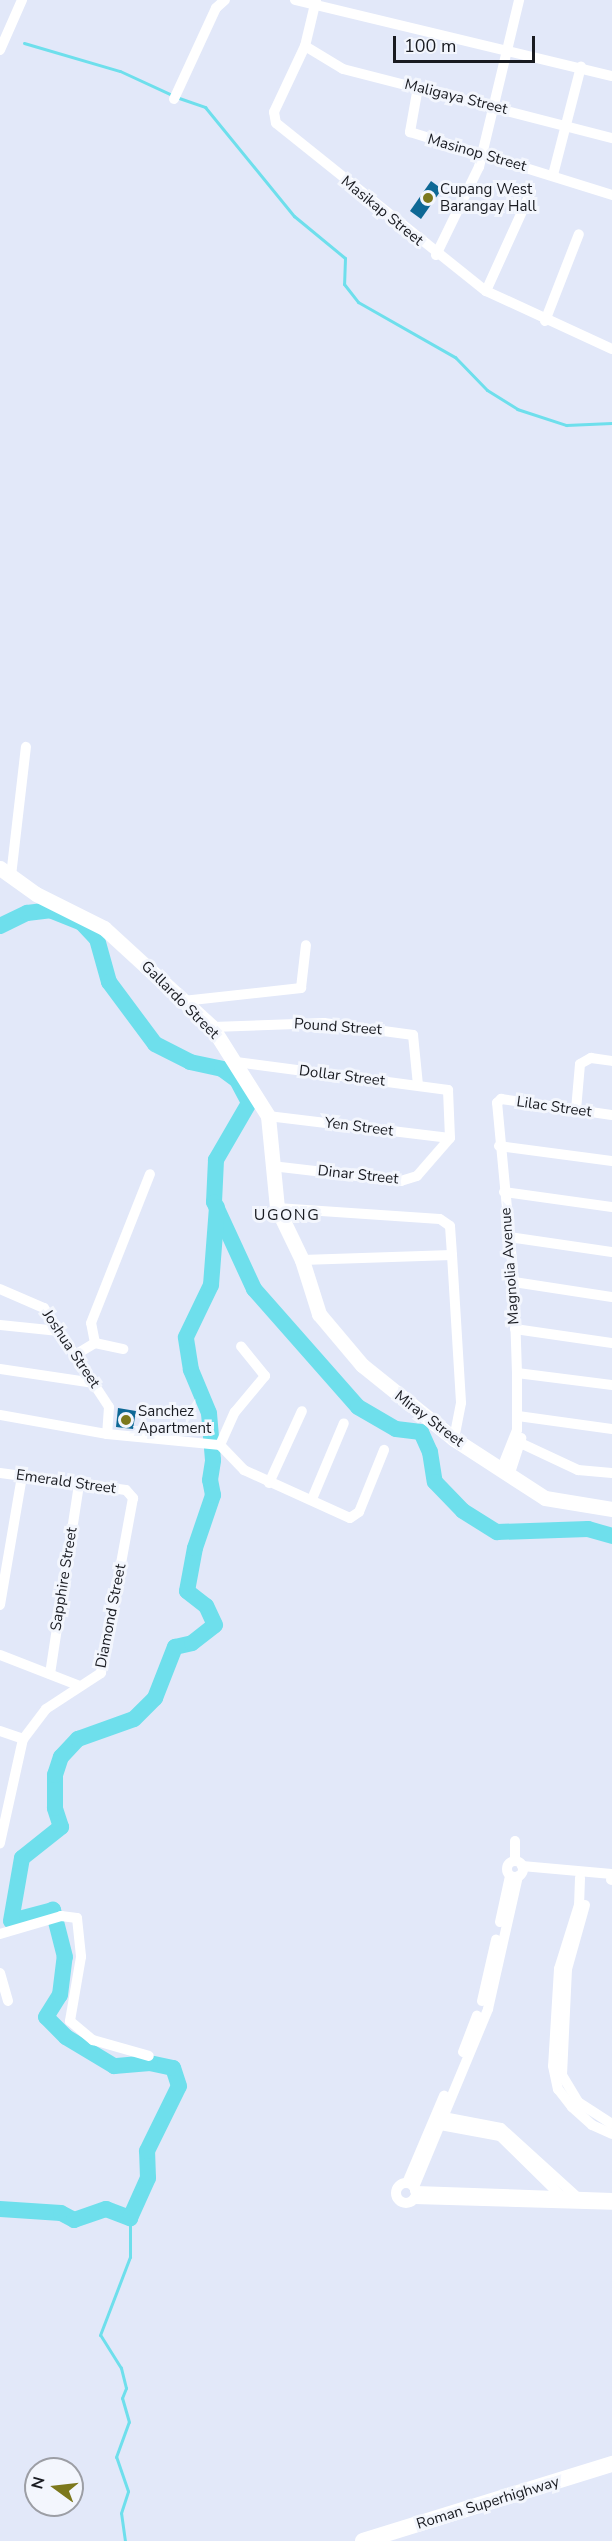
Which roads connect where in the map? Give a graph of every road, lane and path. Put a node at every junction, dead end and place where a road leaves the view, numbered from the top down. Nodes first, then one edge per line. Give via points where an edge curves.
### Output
1 (22, 0) edge
2 (225, 0) edge
3 (295, 0) edge
4 (519, 0) edge
5 (316, 2) edge
6 (305, 46) junction
7 (508, 50) junction
8 (0, 51) edge
9 (581, 67) junction
10 (612, 76) edge
11 (418, 87) junction
12 (174, 99) dead end
13 (494, 106) junction
14 (566, 125) junction
15 (612, 138) edge
16 (482, 153) junction
17 (553, 175) junction
18 (531, 192) dead end
19 (612, 195) edge
20 (579, 234) dead end
21 (436, 255) junction
22 (486, 291) junction
23 (545, 321) junction
24 (611, 346) edge
25 (26, 747) dead end
26 (6, 872) edge
27 (306, 945) dead end
28 (183, 1001) junction
29 (212, 1027) junction
30 (612, 1061) edge
31 (236, 1062) junction
32 (418, 1085) junction
33 (497, 1103) joint
34 (576, 1110) junction
35 (612, 1115) edge
36 (268, 1116) junction
37 (450, 1138) junction
38 (499, 1146) junction
39 (612, 1161) edge
40 (272, 1166) junction
41 (150, 1174) dead end
42 (504, 1192) junction
43 (612, 1207) edge
44 (277, 1208) junction
45 (509, 1237) junction
46 (612, 1252) edge
47 (452, 1255) junction
48 (302, 1260) junction
49 (514, 1282) junction
50 (0, 1289) edge
51 (612, 1297) edge
52 (0, 1325) edge
53 (515, 1329) junction
54 (59, 1331) junction
55 (95, 1343) junction
56 (612, 1343) edge
57 (241, 1346) dead end
58 (123, 1350) dead end
59 (75, 1355) junction
60 (0, 1369) edge
61 (517, 1373) junction
62 (94, 1383) junction
63 (612, 1385) edge
64 (302, 1411) dead end
65 (0, 1415) edge
66 (518, 1416) junction
67 (344, 1423) dead end
68 (612, 1429) edge
69 (107, 1434) junction
70 (518, 1437) junction
71 (454, 1439) junction
72 (214, 1445) junction
73 (384, 1450) dead end
74 (0, 1473) edge
75 (505, 1473) junction
76 (612, 1473) edge
77 (22, 1476) junction
78 (269, 1483) junction
79 (79, 1484) junction
80 (132, 1494) joint
81 (312, 1499) junction
82 (612, 1509) edge
83 (0, 1605) edge
84 (0, 1655) edge
85 (50, 1674) junction
86 (80, 1686) junction
87 (0, 1731) edge
88 (23, 1739) junction
89 (515, 1841) dead end
90 (0, 1843) edge
91 (517, 1871) junction
92 (612, 1874) edge
93 (583, 1878) junction
94 (612, 1880) edge
95 (0, 1934) edge
96 (0, 1973) edge
97 (8, 2001) dead end
98 (149, 2056) dead end
99 (575, 2105) junction
100 (437, 2120) junction
101 (612, 2124) edge
102 (612, 2134) edge
103 (568, 2199) junction
104 (604, 2201) edge
105 (612, 2205) edge
106 (612, 2464) edge
107 (363, 2541) edge

1 - 8 street
2 - 12 street via 216,8
3 - 5 street
4 - 7 street
5 - 6 street, Masikap Street
5 - 7 street
6 - 11 street, Maligaya Street via 343,69
6 - 21 street, Masikap Street via 274,112 276,123
7 - 9 street
7 - 13 street
9 - 10 street
9 - 14 street
11 - 13 street, Maligaya Street
11 - 16 street, Masinop Street via 410,132
13 - 14 street, Maligaya Street
13 - 16 street
14 - 15 street, Maligaya Street
14 - 17 street
16 - 17 street, Masinop Street
16 - 21 street
17 - 19 street, Masinop Street
18 - 22 street
20 - 23 street
21 - 22 street, Masikap Street
22 - 23 street, Masikap Street
23 - 24 street, Masikap Street
25 - 26 street
26 - 28 street, Gallardo Street via 104,928
27 - 28 street via 301,988
28 - 29 street, Gallardo Street
29 - 31 street, Gallardo Street
29 - 32 street, Pound Street via 324,1023 413,1035
30 - 34 street via 591,1058 580,1064
31 - 32 street, Dollar Street
31 - 36 street, Gallardo Street
32 - 37 street, Dollar Street via 448,1090
33 - 34 street, Lilac Street via 501,1099
33 - 38 street, Magnolia Avenue
34 - 35 street, Lilac Street
36 - 37 street, Yen Street
36 - 40 street, Gallardo Street
37 - 40 street, Dinar Street via 423,1171 401,1181
38 - 39 street
38 - 42 street, Magnolia Avenue
40 - 44 street, Gallardo Street
41 - 55 street via 91,1323
42 - 43 street
42 - 45 street, Magnolia Avenue
44 - 47 street via 440,1219 450,1226
44 - 48 street, Gallardo Street
45 - 46 street
45 - 49 street, Magnolia Avenue
47 - 48 street
47 - 71 street via 461,1403
48 - 71 street, Miray Street via 330,1330 376,1379
49 - 51 street
49 - 53 street, Magnolia Avenue
50 - 54 street, Joshua Street via 42,1306
52 - 54 street
53 - 56 street
53 - 61 street, Magnolia Avenue
54 - 59 street, Joshua Street
55 - 58 street
55 - 59 street
57 - 72 street via 265,1376
59 - 62 street, Joshua Street
60 - 62 street
61 - 63 street
61 - 66 street, Magnolia Avenue
62 - 69 street, Joshua Street via 112,1413
64 - 78 street
65 - 69 street
66 - 68 street
66 - 70 street, Magnolia Avenue
67 - 81 street
69 - 72 street
70 - 75 street, Magnolia Avenue
70 - 76 street via 578,1470
71 - 75 street, Miray Street
72 - 78 street via 240,1467
73 - 81 street via 355,1516
74 - 77 street, Emerald Street
75 - 82 street, Miray Street via 552,1501
77 - 79 street, Emerald Street
77 - 83 street
78 - 81 street
79 - 80 street, Emerald Street
79 - 85 street, Sapphire Street
80 - 86 street, Diamond Street via 101,1673
84 - 85 street
85 - 86 street
86 - 88 street, Diamond Street via 46,1709
87 - 88 street
88 - 90 street, Diamond Street
89 - 91 street
91 - 92 street
91 - 93 street
91 - 100 street via 484,2008
92 - 94 street
93 - 94 street
93 - 99 street via 582,1905 563,1969 557,2053 562,2087
95 - 98 street via 57,1918 77,1918 81,1927 72,2025 93,2040
96 - 97 street
99 - 101 street
99 - 102 street via 592,2125
100 - 103 street via 493,2129 524,2152
100 - 103 street via 413,2190 478,2197
103 - 104 street
104 - 105 street
106 - 107 main road, Roman Superhighway

